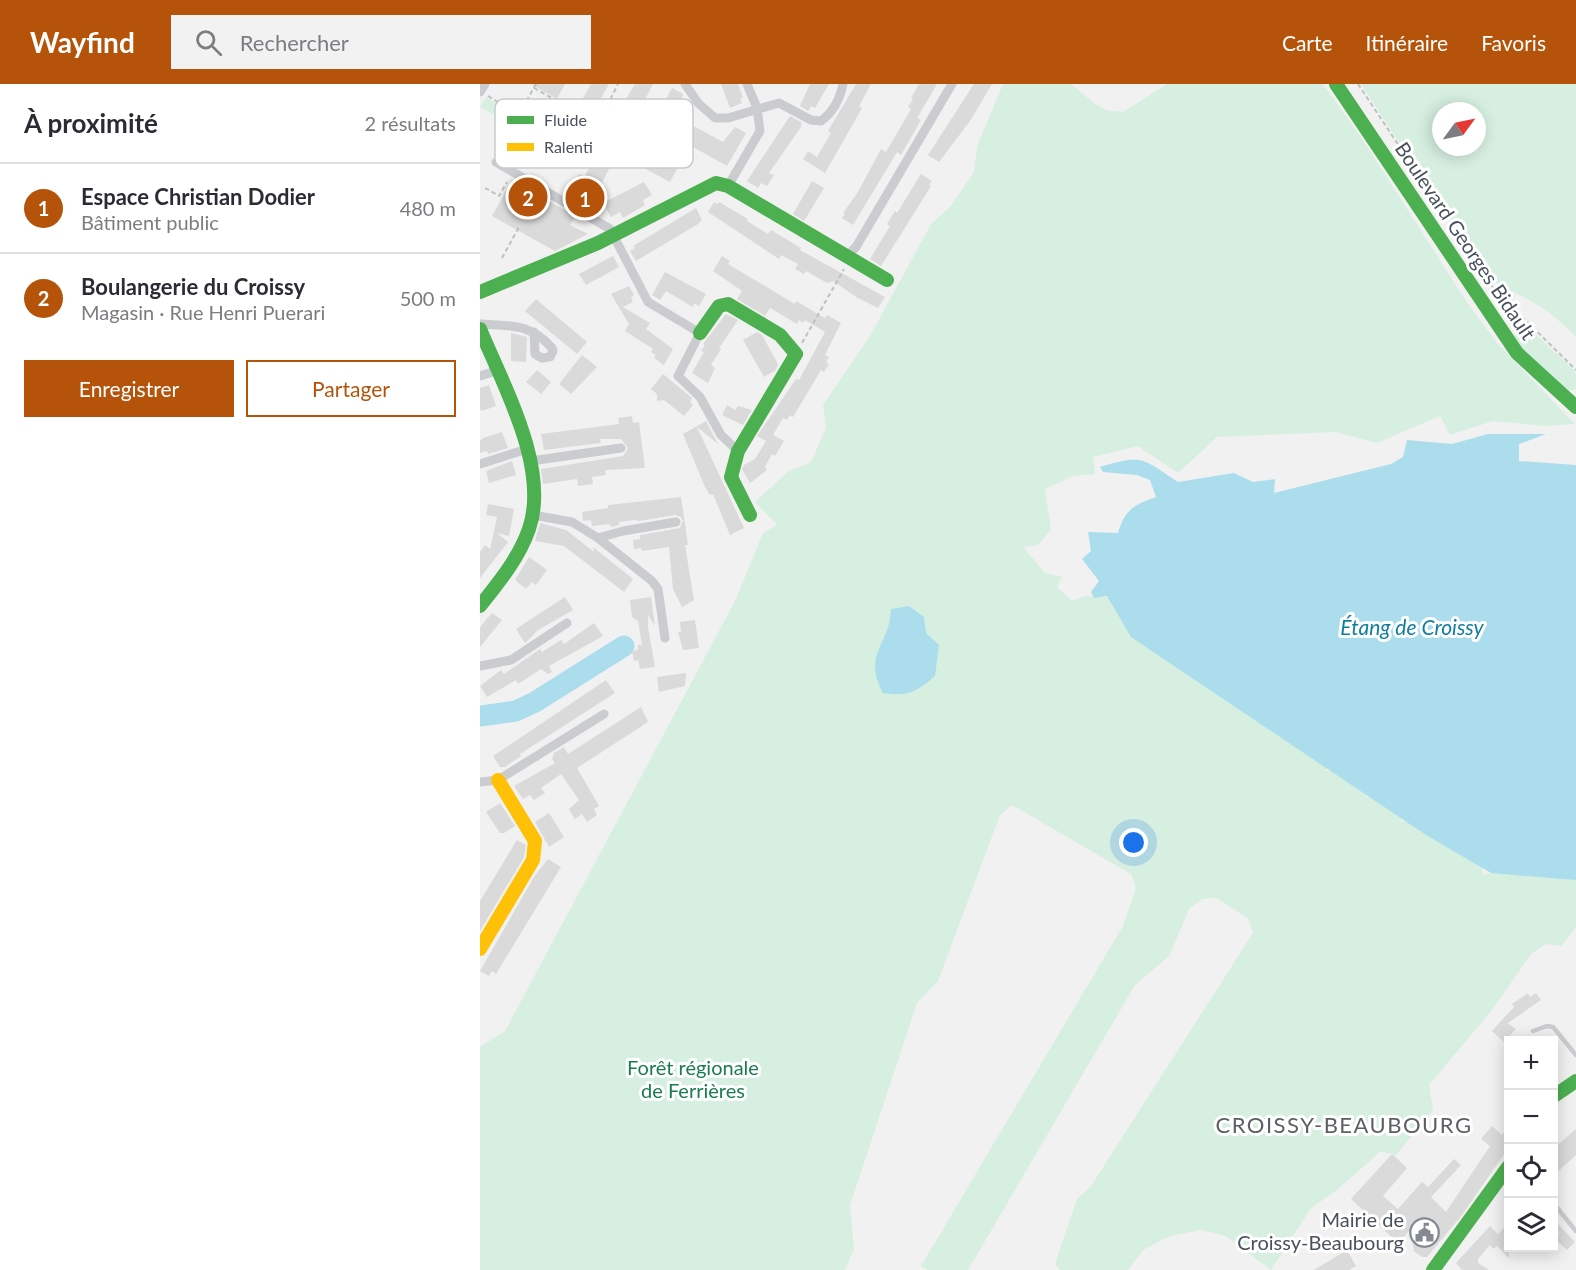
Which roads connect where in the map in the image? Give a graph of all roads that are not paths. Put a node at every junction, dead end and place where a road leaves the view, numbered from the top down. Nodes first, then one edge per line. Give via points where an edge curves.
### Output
1 (685, 84) edge
2 (747, 84) edge
3 (843, 84) edge
4 (952, 84) edge
5 (1336, 84) edge
6 (757, 108) junction
7 (506, 168) edge
8 (728, 186) junction
9 (613, 235) junction
10 (848, 255) junction
11 (886, 280) dead end
12 (480, 292) edge
13 (480, 324) edge
14 (480, 329) edge
15 (534, 332) dead end
16 (700, 333) junction
17 (496, 370) junction
18 (480, 376) edge
19 (1576, 407) edge
20 (621, 448) dead end
21 (738, 451) junction
22 (529, 455) junction
23 (480, 464) edge
24 (532, 515) junction
25 (750, 515) dead end
26 (676, 522) dead end
27 (598, 538) junction
28 (480, 606) edge
29 (567, 623) dead end
30 (665, 638) dead end
31 (480, 666) edge
32 (604, 714) dead end
33 (498, 780) junction
34 (480, 782) edge
35 (480, 950) edge
36 (1533, 1031) dead end
37 (1576, 1055) edge
38 (1576, 1080) edge
39 (1558, 1093) edge
40 (1504, 1174) edge
41 (1558, 1209) edge
42 (1576, 1231) edge
43 (1433, 1270) edge

1 - 6 street via 715,118 728,118
2 - 6 street
3 - 6 street via 829,115 821,121 811,120 779,103
4 - 10 street
5 - 19 street, Boulevard Georges Bidault via 1516,353
6 - 8 street via 760,131
7 - 9 street via 610,229
8 - 9 street via 716,183 700,189
8 - 10 street
9 - 12 street
9 - 16 street via 648,302
10 - 11 street
13 - 15 street via 527,327
14 - 17 street
16 - 21 street via 678,376 700,396 721,435
16 - 21 street via 719,306 728,304 780,335 796,354
17 - 18 street
17 - 22 street
20 - 22 street
21 - 25 street via 731,477
22 - 23 street
22 - 24 street
24 - 27 street via 572,522
24 - 28 street via 515,558
26 - 27 street
27 - 30 street via 656,585
29 - 31 street via 511,660
32 - 33 street
33 - 34 street
33 - 35 street via 535,841 536,851
36 - 37 lane via 1553,1028
38 - 39 street
40 - 43 street
41 - 42 lane

